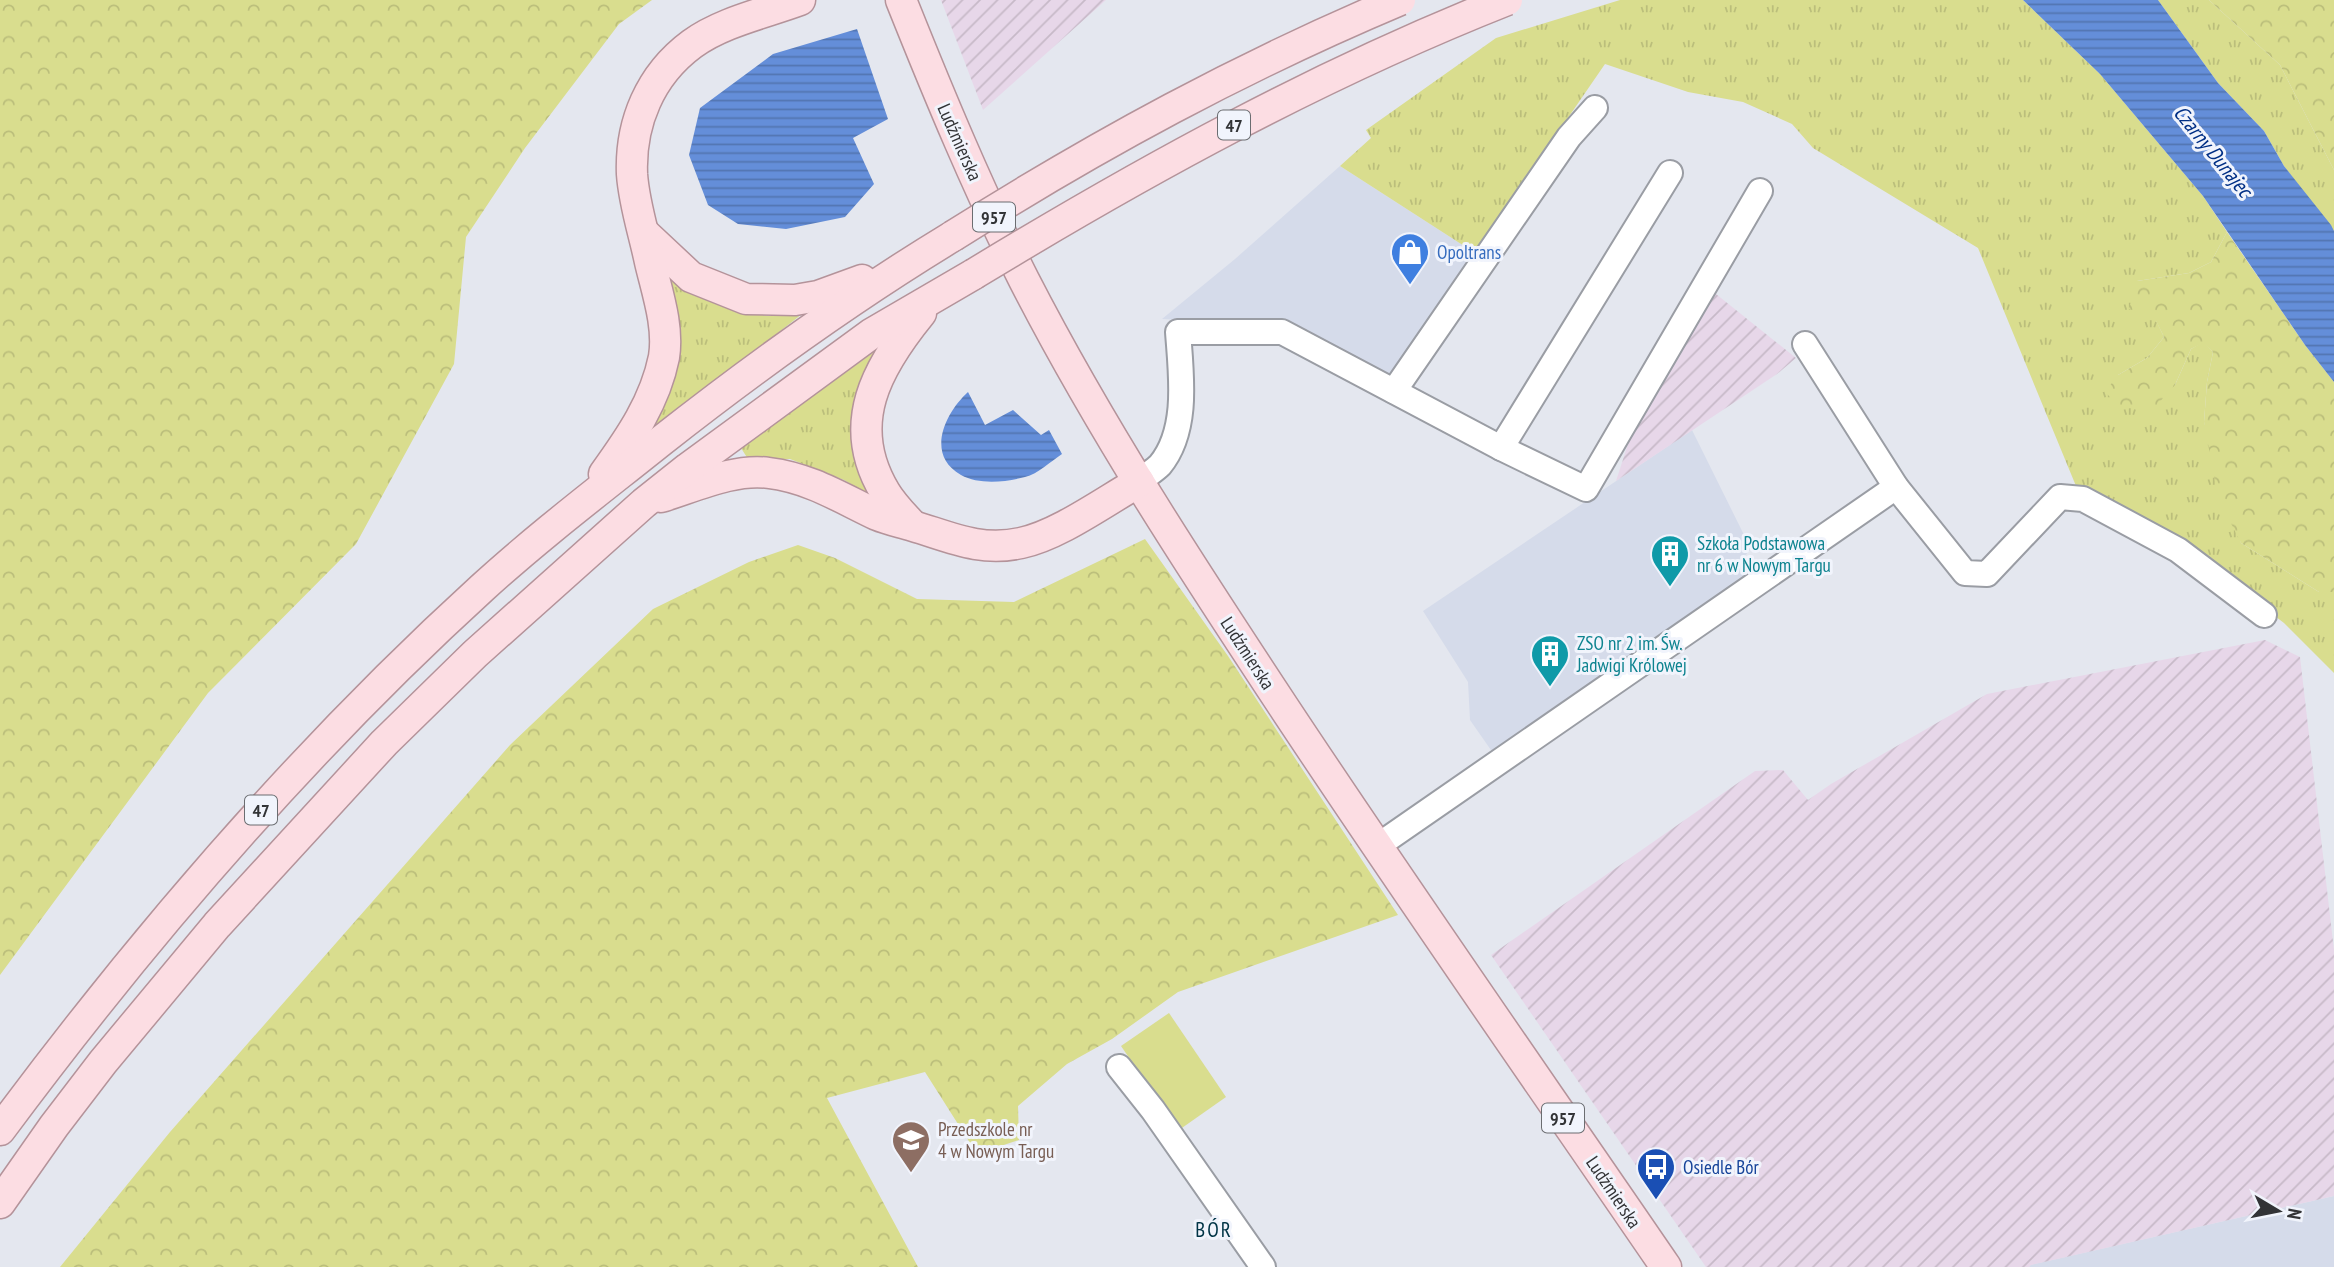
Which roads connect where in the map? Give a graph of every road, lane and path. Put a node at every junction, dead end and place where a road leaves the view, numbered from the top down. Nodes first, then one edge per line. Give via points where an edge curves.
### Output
1 (800, 0) edge
2 (901, 0) edge
3 (1400, 0) edge
4 (1507, 0) edge
5 (1595, 108) dead end
6 (1670, 173) dead end
7 (1759, 191) dead end
8 (644, 233) junction
9 (905, 265) junction
10 (934, 296) junction
11 (1805, 344) dead end
12 (1394, 391) junction
13 (1501, 448) junction
14 (1139, 482) junction
15 (1896, 487) junction
16 (586, 500) junction
17 (644, 503) junction
18 (912, 525) junction
19 (2264, 615) dead end
20 (1376, 847) junction
21 (1119, 1068) dead end
22 (0, 1130) edge
23 (0, 1203) edge
24 (1263, 1267) edge
25 (1666, 1267) edge

1 - 8 main road via 705,37 661,74 647,96 633,142 632,174
2 - 14 main road, Ludźmierska / 957 via 959,143 1023,278
3 - 9 main road, 47, bridge via 1303,41 1156,115
4 - 10 main road, 47, bridge via 1355,64 1257,112 1134,178
5 - 12 street via 1569,136
6 - 13 street
7 - 13 street via 1586,489
8 - 9 main road via 691,277 746,299 818,296
8 - 16 main road via 664,327 664,355 637,428
9 - 16 main road, 47 via 739,380
10 - 17 main road, 47 via 871,334
10 - 18 main road via 880,369 866,417 873,469 885,493
11 - 15 street
12 - 13 street
12 - 14 street via 1282,332 1178,332 1181,385 1172,443 1160,465
14 - 18 main road via 1023,543 981,545
14 - 20 main road, Ludźmierska / 957
15 - 19 street via 1965,573 1987,574 2060,497 2083,499 2178,550
15 - 20 street
16 - 22 main road, 47 via 423,644 249,823 89,1011
17 - 18 main road via 734,475 767,472 807,480 894,522
17 - 23 main road, 47 via 475,654 279,856 150,1004
20 - 25 main road, Ludźmierska / 957
21 - 24 street

